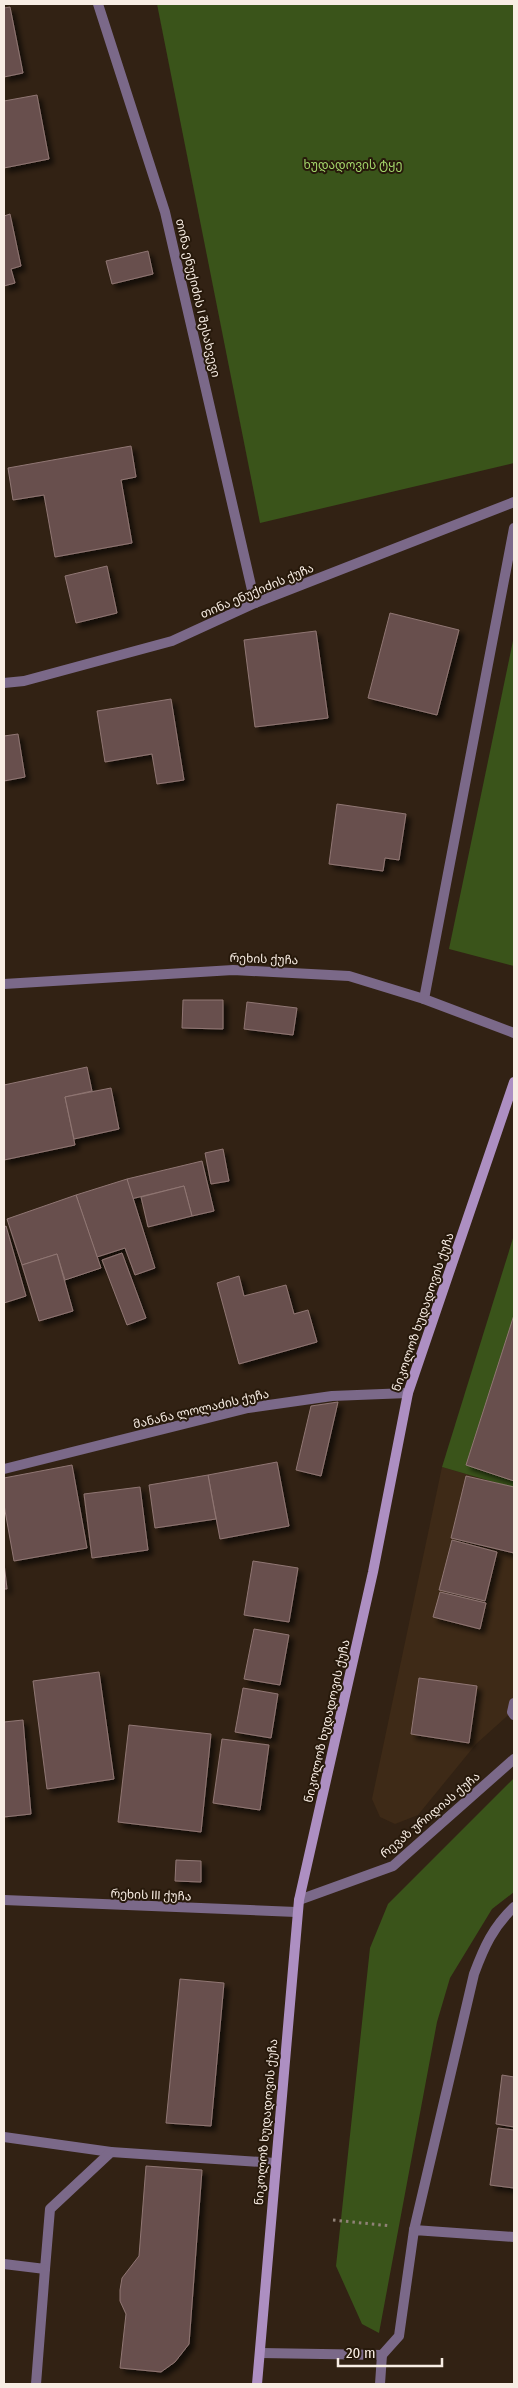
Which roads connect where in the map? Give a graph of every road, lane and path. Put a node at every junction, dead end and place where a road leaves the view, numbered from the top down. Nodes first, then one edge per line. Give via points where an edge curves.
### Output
1 (98, 4) edge
2 (514, 502) edge
3 (514, 528) edge
4 (256, 603) junction
5 (4, 683) edge
6 (4, 984) edge
7 (424, 999) junction
8 (514, 1033) edge
9 (514, 1082) edge
10 (408, 1393) junction
11 (4, 1469) edge
12 (514, 1702) edge
13 (514, 1715) edge
14 (514, 1759) edge
15 (4, 1900) edge
16 (299, 1900) junction
17 (514, 1907) edge
18 (296, 1912) junction
19 (4, 2137) edge
20 (111, 2152) junction
21 (275, 2163) junction
22 (333, 2220) dead end
23 (391, 2226) dead end
24 (414, 2230) junction
25 (514, 2237) edge
26 (4, 2264) edge
27 (45, 2269) junction
28 (261, 2353) junction
29 (382, 2355) junction
30 (36, 2384) edge
31 (257, 2384) edge
32 (380, 2384) edge

1 - 4 street, თინა ენუქიძის I შესახვევი via 165,212
2 - 4 street, თინა ენუქიძის ქუჩა
3 - 7 street
4 - 5 street, თინა ენუქიძის ქუჩა via 172,641 24,681
6 - 7 street, რეხის ქუჩა via 233,970 349,976
7 - 8 street, რეხის ქუჩა
9 - 10 main road, ნიკოლოზ ხუდადოვის ქუჩა
10 - 11 street, მანანა ლოლაძის ქუჩა via 332,1396 248,1408
10 - 16 main road, ნიკოლოზ ხუდადოვის ქუჩა via 373,1572
12 - 13 street
14 - 16 street, რევაზ ურიდიას ქუჩა via 393,1866
15 - 18 street, რეხის III ქუჩა
16 - 18 main road, ნიკოლოზ ხუდადოვის ქუჩა
17 - 24 street via 499,1921 485,1943 474,1974
18 - 21 main road, ნიკოლოზ ხუდადოვის ქუჩა
19 - 20 street
20 - 21 street
20 - 27 street via 50,2209
21 - 28 main road, ნიკოლოზ ხუდადოვის ქუჩა
22 - 23 path
24 - 25 street
24 - 29 street via 399,2336
26 - 27 street
27 - 30 street
28 - 29 street
28 - 31 main road, ნიკოლოზ ხუდადოვის ქუჩა
29 - 32 street

